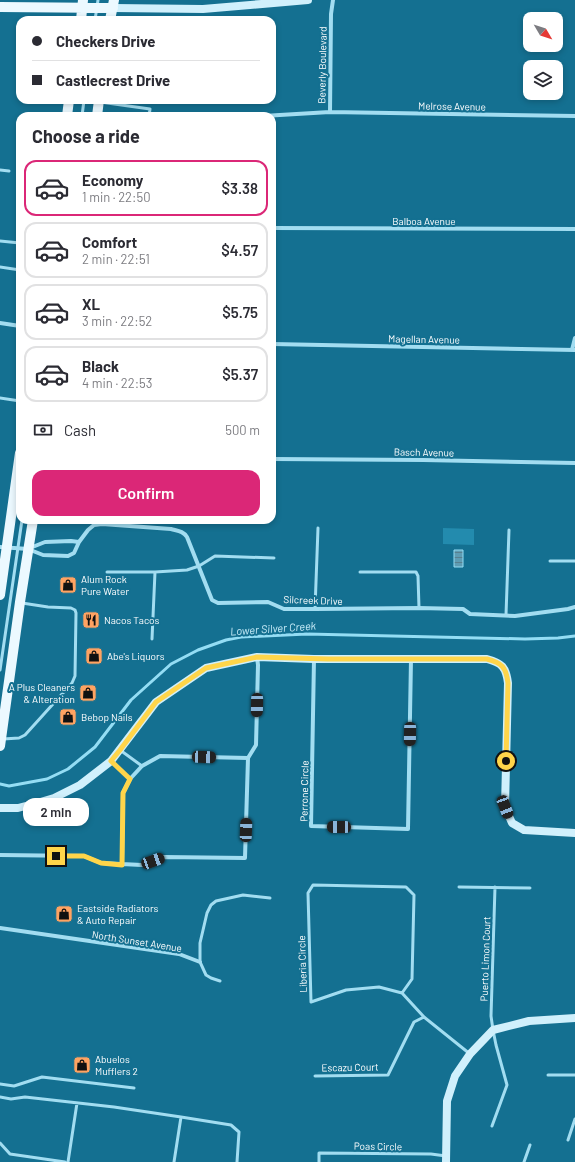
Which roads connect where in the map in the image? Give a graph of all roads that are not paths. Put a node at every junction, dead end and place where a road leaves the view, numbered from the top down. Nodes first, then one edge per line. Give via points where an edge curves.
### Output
1 (308, 0) edge
2 (332, 0) edge
3 (83, 4) edge
4 (97, 4) edge
5 (113, 4) edge
6 (0, 7) edge
7 (82, 16) edge
8 (96, 16) edge
9 (111, 16) edge
10 (118, 104) edge
11 (150, 112) edge
12 (330, 112) junction
13 (276, 115) edge
14 (575, 116) edge
15 (0, 170) edge
16 (9, 171) dead end
17 (276, 228) edge
18 (575, 230) edge
19 (0, 241) edge
20 (16, 243) edge
21 (0, 267) edge
22 (16, 269) edge
23 (0, 323) edge
24 (16, 325) edge
25 (575, 338) edge
26 (276, 344) edge
27 (574, 350) edge
28 (0, 398) edge
29 (16, 400) edge
30 (276, 459) edge
31 (575, 463) edge
32 (16, 475) edge
33 (22, 524) edge
34 (31, 524) edge
35 (318, 528) dead end
36 (509, 530) dead end
37 (79, 542) junction
38 (3, 547) edge
39 (22, 548) junction
40 (274, 558) dead end
41 (550, 561) dead end
42 (575, 561) edge
43 (199, 566) junction
44 (107, 572) dead end
45 (155, 572) junction
46 (360, 572) dead end
47 (0, 595) edge
48 (20, 602) junction
49 (575, 607) edge
50 (419, 608) junction
51 (315, 610) junction
52 (506, 615) junction
53 (152, 639) dead end
54 (257, 657) junction
55 (314, 658) junction
56 (411, 659) junction
57 (0, 670) edge
58 (0, 742) edge
59 (120, 750) junction
60 (248, 758) junction
61 (111, 761) junction
62 (142, 766) junction
63 (130, 779) junction
64 (0, 808) edge
65 (575, 833) edge
66 (0, 855) edge
67 (122, 865) junction
68 (459, 887) dead end
69 (495, 887) junction
70 (530, 888) dead end
71 (270, 898) dead end
72 (0, 928) edge
73 (200, 962) junction
74 (220, 981) dead end
75 (402, 993) junction
76 (424, 1017) junction
77 (575, 1018) edge
78 (492, 1030) junction
79 (470, 1054) junction
80 (548, 1075) dead end
81 (575, 1075) edge
82 (315, 1076) dead end
83 (0, 1084) edge
84 (134, 1088) dead end
85 (0, 1097) edge
86 (77, 1102) junction
87 (181, 1117) junction
88 (575, 1119) edge
89 (492, 1126) dead end
90 (568, 1140) dead end
91 (0, 1143) edge
92 (530, 1145) dead end
93 (446, 1159) edge
94 (65, 1162) edge
95 (68, 1162) edge
96 (174, 1162) edge
97 (237, 1162) edge
98 (319, 1162) edge
99 (524, 1162) edge

1 - 5 street via 203,9
2 - 12 street, Beverly Boulevard
3 - 4 main road
3 - 6 main road via 73,8
3 - 7 main road
4 - 5 main road
4 - 8 lane
5 - 9 main road
10 - 11 lane via 150,109
12 - 13 street, Beverly Boulevard
12 - 14 street, Melrose Avenue
15 - 16 lane
17 - 18 street, Balboa Avenue
19 - 20 lane
21 - 22 lane
23 - 24 street
25 - 27 street
26 - 27 street, Magellan Avenue
28 - 29 lane
30 - 31 street, Basch Avenue
32 - 38 main road
33 - 39 lane
34 - 39 main road
35 - 51 lane
36 - 52 lane
37 - 39 street via 45,542
37 - 39 street, Silcreek Drive via 74,553 68,556 42,555
37 - 43 street, Silcreek Drive via 94,525 102,524 179,531 187,537
38 - 39 street
38 - 47 main road
39 - 48 main road
39 - 57 lane
40 - 43 lane via 215,556
41 - 42 lane
43 - 45 lane via 187,570
43 - 51 street, Silcreek Drive via 212,600 218,603 268,602 284,609
44 - 45 lane
45 - 53 lane
46 - 50 lane via 416,572
48 - 58 main road
48 - 58 lane via 74,610 75,676 72,683 25,735
49 - 52 street, Silcreek Drive via 515,616
50 - 51 street, Silcreek Drive
50 - 52 street, Silcreek Drive via 463,609 470,614
54 - 55 street
54 - 59 street via 206,668 162,697
54 - 60 street via 256,745
55 - 56 street
55 - 56 street, Perrone Circle via 311,826 408,828
56 - 65 street via 487,659 502,666 507,673 508,683 505,807 512,824 524,830
59 - 61 street
59 - 62 lane
60 - 62 street via 160,756
60 - 67 street via 245,858 164,857 142,865
61 - 63 lane
61 - 64 street via 80,785 54,798 18,808
62 - 63 street
63 - 67 street via 123,793
66 - 67 street via 84,856 101,863
68 - 69 lane
69 - 70 lane
69 - 78 lane, Puerto Limon Court
71 - 73 lane via 243,895 216,901 211,905 200,943
72 - 73 street, North Sunset Avenue via 179,954
73 - 74 lane via 206,975
75 - 75 lane, Liberia Circle via 379,987 346,990 311,1002 308,892 313,884 406,887 414,895 412,979
75 - 76 lane
76 - 79 lane
76 - 82 lane, Escazu Court via 414,1022 388,1074
77 - 78 street via 528,1021
78 - 79 street
78 - 89 lane, Puerto Limon Court via 507,1085
79 - 93 street via 455,1076 447,1101
80 - 81 lane
83 - 84 lane via 14,1086 42,1076
85 - 86 lane
86 - 87 lane
86 - 95 lane
87 - 96 lane
87 - 97 lane via 231,1125 239,1132
88 - 90 lane
91 - 94 lane via 10,1154
92 - 99 lane
93 - 98 lane, Poas Circle via 431,1154 319,1153

